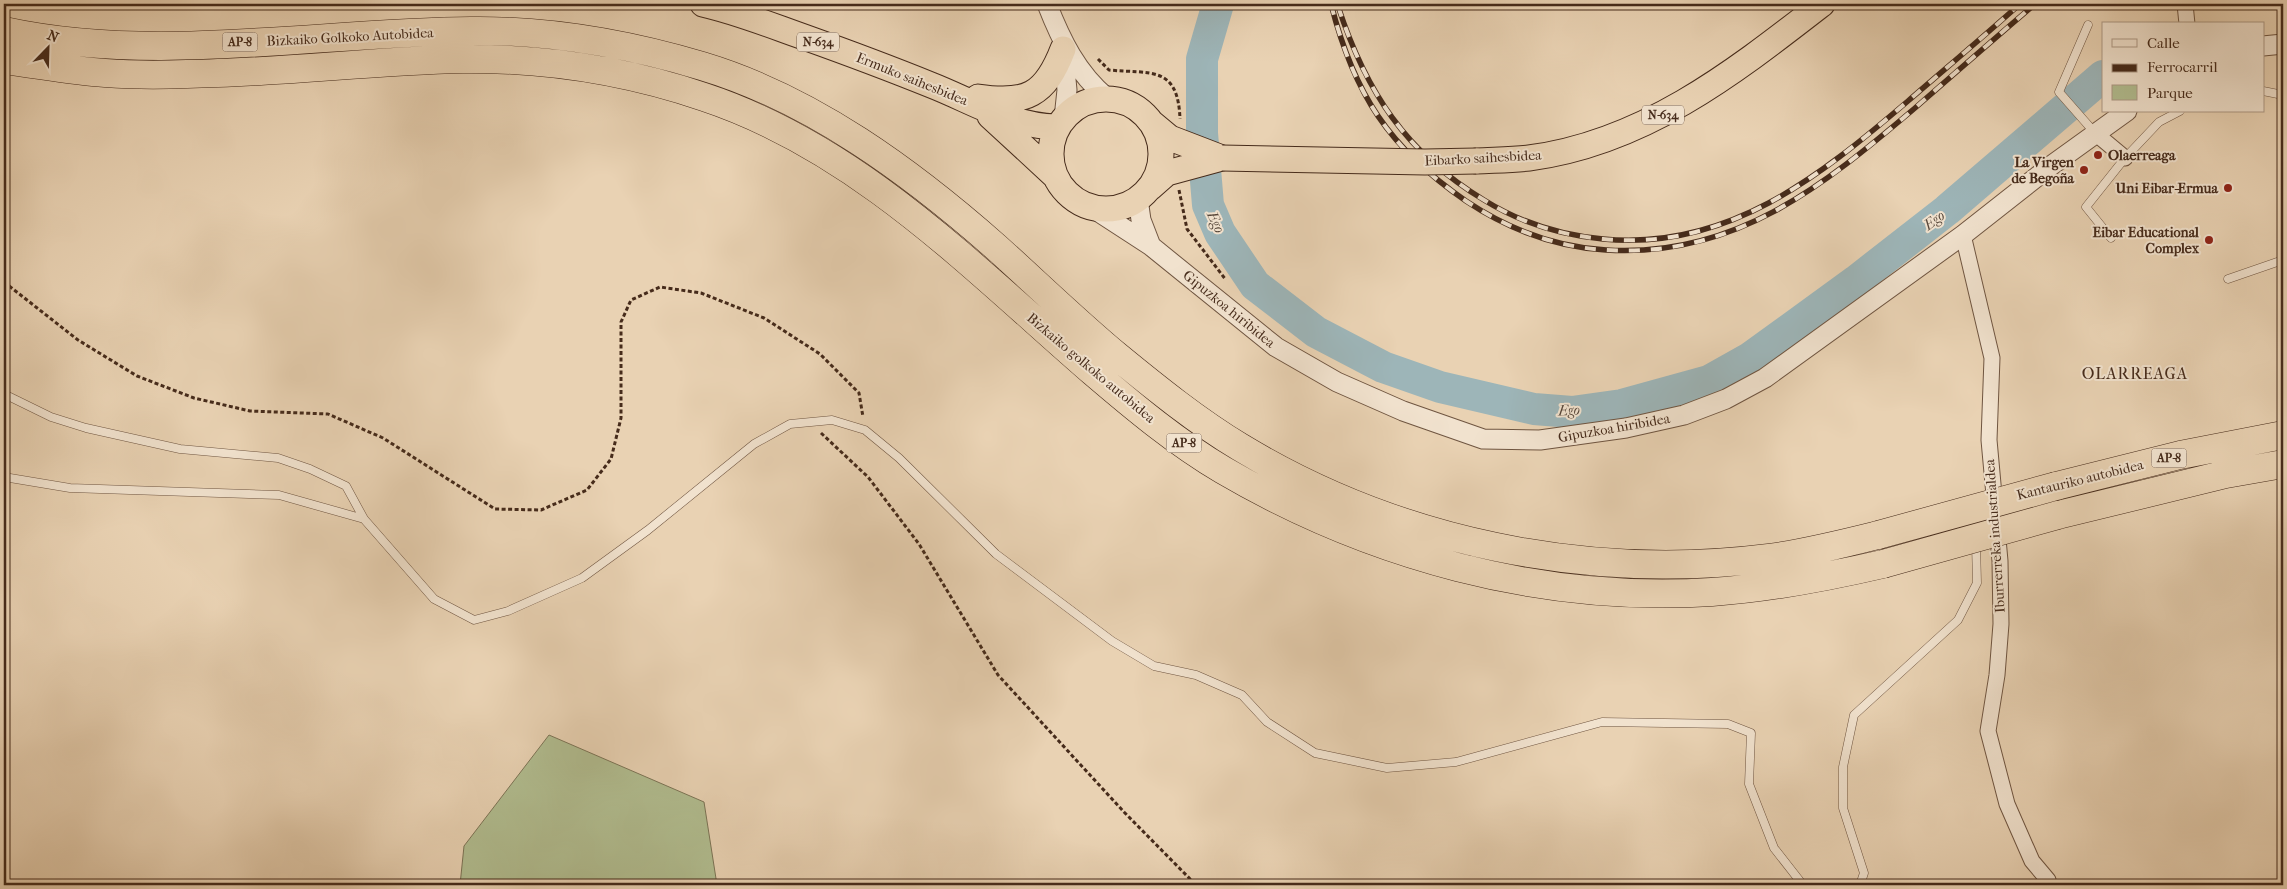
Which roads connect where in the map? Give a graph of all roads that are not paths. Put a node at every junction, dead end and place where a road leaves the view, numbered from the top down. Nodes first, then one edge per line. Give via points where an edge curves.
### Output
1 (703, 4) edge
2 (1047, 4) edge
3 (1822, 4) edge
4 (2185, 4) edge
5 (2187, 22) edge
6 (2088, 25) dead end
7 (4, 31) edge
8 (576, 38) joint
9 (2283, 44) edge
10 (1062, 45) junction
11 (2264, 46) edge
12 (4, 60) edge
13 (570, 66) joint
14 (932, 85) junction
15 (2264, 91) edge
16 (2283, 95) edge
17 (1106, 98) junction
18 (979, 106) junction
19 (2125, 112) edge
20 (2178, 112) edge
21 (1060, 122) junction
22 (1152, 123) junction
23 (2089, 127) junction
24 (1185, 156) junction
25 (2125, 158) junction
26 (1055, 176) junction
27 (1144, 194) junction
28 (1091, 207) junction
29 (1963, 235) junction
30 (2111, 238) dead end
31 (1151, 246) junction
32 (2283, 260) edge
33 (2228, 279) dead end
34 (4, 394) edge
35 (2283, 434) edge
36 (2283, 464) edge
37 (4, 477) edge
38 (1995, 505) junction
39 (1981, 517) dead end
40 (364, 519) junction
41 (1975, 529) dead end
42 (1878, 535) joint
43 (1883, 564) joint
44 (1803, 885) edge
45 (1860, 885) edge
46 (2049, 885) edge

1 - 14 highway, Ermuko saihesbidea / N-634 via 729,10
2 - 10 street
3 - 24 highway, Eibarko saihesbidea / N-634, bridge via 1744,65 1696,97 1656,119 1576,149 1529,158 1425,162
4 - 5 street
6 - 23 lane via 2058,92
7 - 8 highway, Bizkaiko Golkoko Autobidea / AP-8 via 107,44 182,44 476,31
8 - 42 highway, Bizkaiko golkoko autobidea / AP-8 via 645,50 708,68 808,112 864,145 991,243 1116,355 1180,406 1239,446 1296,477 1366,508 1433,532 1526,554 1625,564 1712,564 1770,558
9 - 11 street
10 - 14 highway via 1056,67 1046,81 1018,100 975,96
10 - 17 street via 1090,84
10 - 21 street via 1067,90
12 - 13 highway, Bizkaiko Golkoko Autobidea / AP-8 via 103,73 189,74 469,59
13 - 43 highway, Bizkaiko golkoko autobidea / AP-8 via 642,78 708,98 797,138 850,170 912,214 1164,430 1219,468 1280,502 1356,535 1429,560 1518,581 1619,592 1709,592 1777,585
14 - 18 highway, Ermuko saihesbidea / N-634
15 - 16 lane
17 - 21 highway via 1076,107
17 - 22 highway via 1140,110
18 - 21 highway via 1036,127
18 - 26 highway
19 - 23 street, Gipuzkoa hiribidea
20 - 25 lane via 2159,122
21 - 26 highway via 1052,145
22 - 24 highway
22 - 27 highway via 1160,139 1161,156 1158,173
23 - 25 street
23 - 29 street, Gipuzkoa hiribidea
24 - 27 highway, Eibarko saihesbidea
25 - 30 lane via 2086,206
26 - 28 highway via 1076,200
27 - 28 highway via 1123,206
27 - 31 street via 1141,220
28 - 31 street, Gipuzkoa hiribidea
29 - 31 street, Gipuzkoa hiribidea via 1765,378 1726,399 1684,415 1626,428 1540,440 1483,439 1403,411 1337,382 1276,347
29 - 38 street, Iburrerreka industrialdea via 1992,358 1989,440
32 - 33 lane
34 - 40 lane via 51,417 86,428 180,449 278,458 310,469 346,486
35 - 42 highway, Kantauriko autobidea / AP-8, bridge via 2180,455
36 - 43 highway, Kantauriko autobidea / AP-8, bridge via 2208,478 2058,515
37 - 40 lane via 70,488 279,495
38 - 39 lane
38 - 46 street, Iburrerreka industrialdea via 2000,561 2000,624 1997,675 1988,731 2007,804 2032,861
40 - 44 lane via 434,599 474,620 508,611 582,578 648,530 754,444 790,424 832,420 865,430 899,458 996,554 1112,641 1154,666 1196,675 1242,695 1267,722 1315,753 1387,768 1456,762 1602,722 1728,724 1751,733 1749,784 1774,848
41 - 45 lane via 1977,583 1958,620 1854,715 1843,767 1843,808 1864,873

